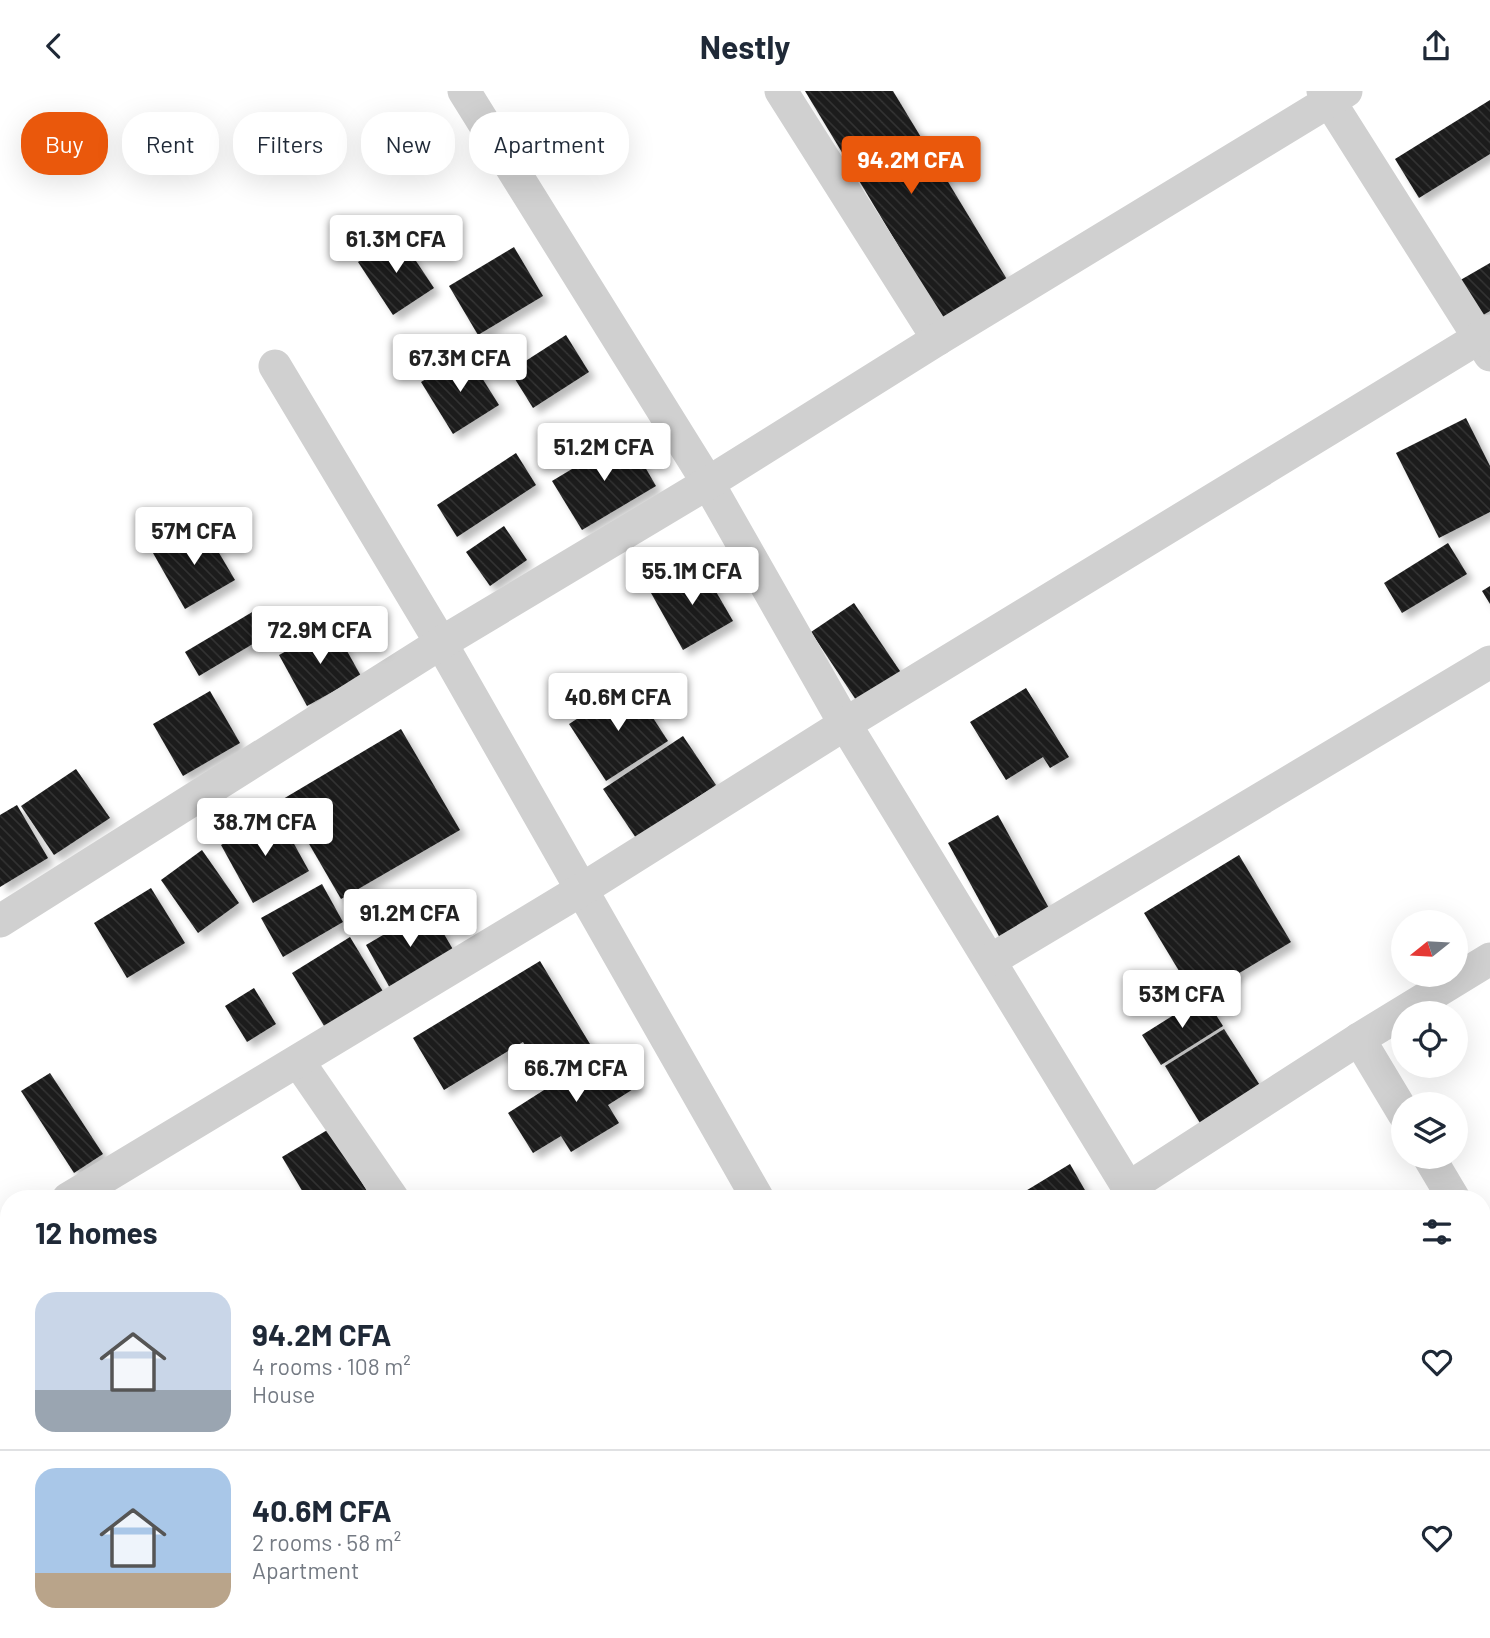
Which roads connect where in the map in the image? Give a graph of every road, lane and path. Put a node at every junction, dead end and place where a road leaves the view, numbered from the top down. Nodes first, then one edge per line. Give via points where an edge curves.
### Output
1 (464, 91) edge
2 (781, 91) edge
3 (1333, 94) edge
4 (937, 339) junction
5 (1486, 342) edge
6 (275, 366) dead end
7 (708, 482) junction
8 (442, 643) junction
9 (1490, 662) edge
10 (845, 724) junction
11 (582, 890) junction
12 (0, 921) edge
13 (991, 960) junction
14 (1490, 960) edge
15 (1359, 1039) junction
16 (298, 1061) junction
17 (1391, 1092) edge
18 (1436, 1169) edge
19 (83, 1190) edge
20 (387, 1190) edge
21 (753, 1190) edge
22 (1129, 1190) edge
23 (1135, 1190) edge
24 (1449, 1190) edge

1 - 7 street
2 - 4 street
3 - 4 street
3 - 5 street
4 - 7 street
5 - 10 street
6 - 8 street
7 - 8 street
7 - 10 street
8 - 11 street
8 - 12 street
9 - 13 street
10 - 11 street
10 - 13 street
11 - 16 street
11 - 21 street
13 - 22 street
14 - 15 street
15 - 17 street
15 - 23 street
16 - 19 street
16 - 20 street
18 - 24 street

